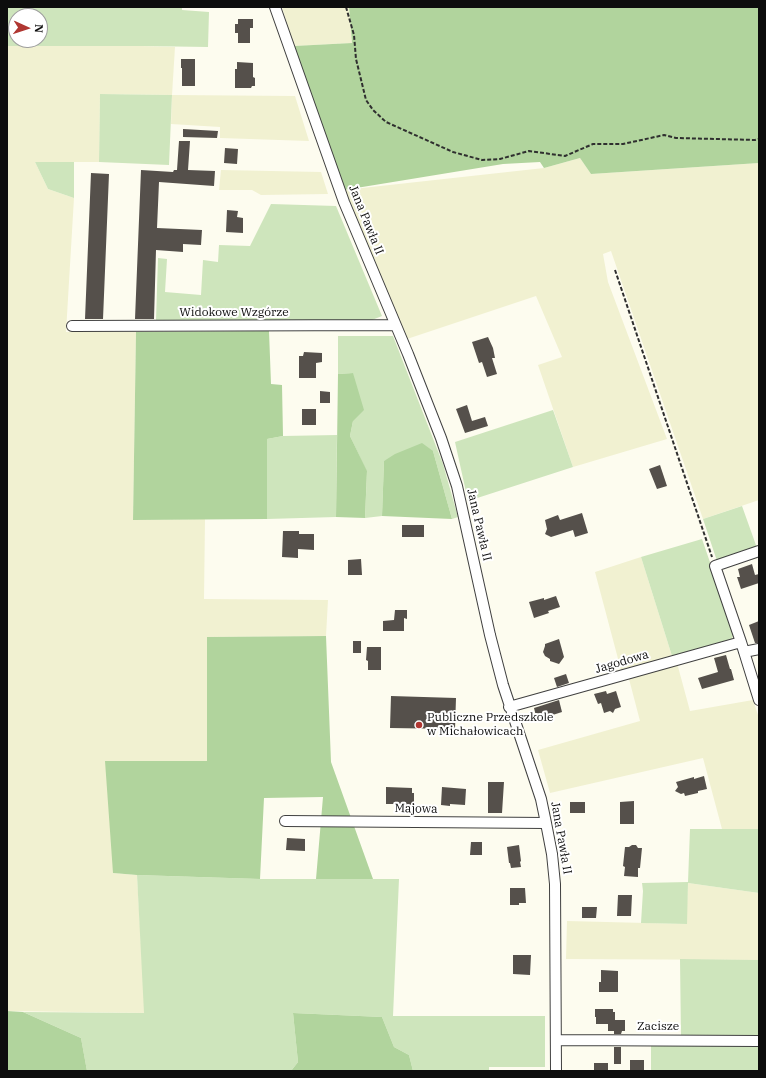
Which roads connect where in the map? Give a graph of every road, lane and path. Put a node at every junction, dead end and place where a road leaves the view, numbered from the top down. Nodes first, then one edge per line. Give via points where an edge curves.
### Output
1 (275, 7) edge
2 (346, 7) edge
3 (759, 139) edge
4 (615, 270) dead end
5 (395, 325) junction
6 (72, 326) dead end
7 (759, 551) edge
8 (715, 566) junction
9 (741, 642) junction
10 (759, 649) edge
11 (744, 652) junction
12 (759, 700) edge
13 (510, 707) junction
14 (285, 821) dead end
15 (546, 823) junction
16 (556, 1040) junction
17 (759, 1041) edge
18 (556, 1071) edge

1 - 5 street, Jana Pawła II via 344,202
2 - 3 path via 366,100 373,110 386,122 453,152 482,160 500,159 529,151 565,156 593,144 623,144 664,135 676,138
4 - 8 path
5 - 6 street, Widokowe Wzgórze
5 - 13 street, Jana Pawła II via 441,438 457,486 490,635
7 - 8 street
8 - 9 street
9 - 11 street
9 - 13 street, Jagodowa
10 - 11 street
11 - 12 street
13 - 15 street, Jana Pawła II via 541,799
14 - 15 street, Majowa
15 - 16 street, Jana Pawła II via 555,884
16 - 17 street, Zacisze
16 - 18 street, Jana Pawła II

